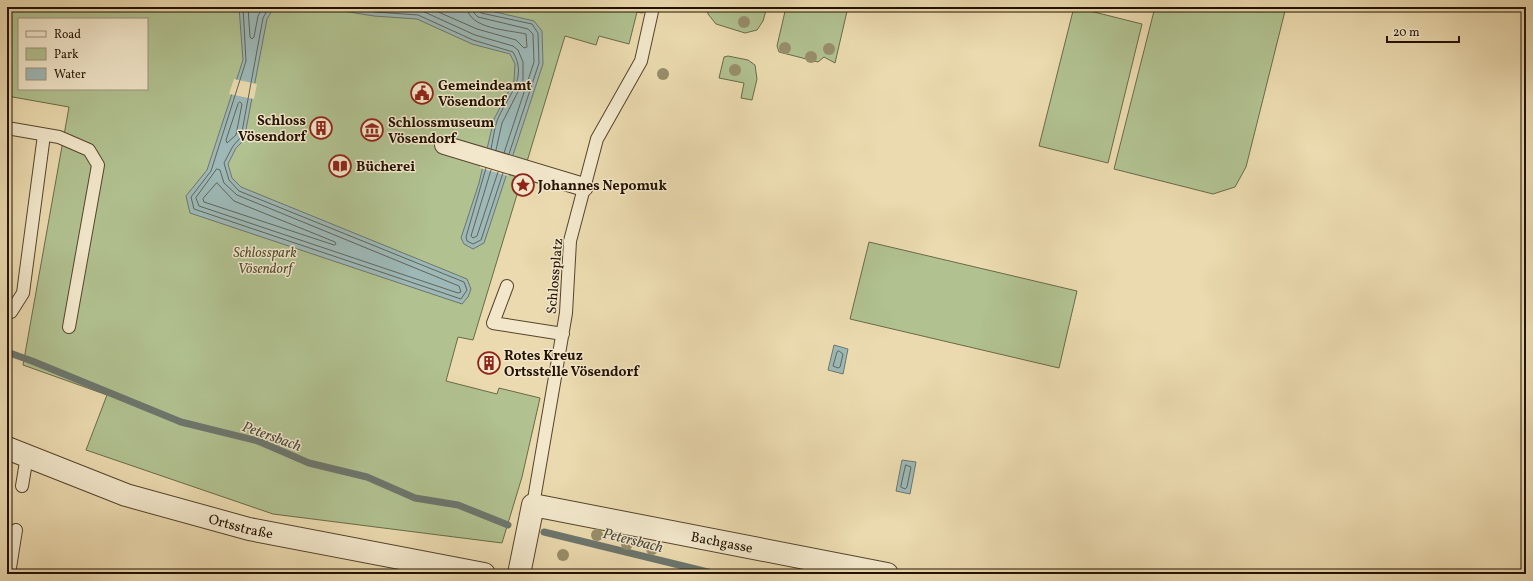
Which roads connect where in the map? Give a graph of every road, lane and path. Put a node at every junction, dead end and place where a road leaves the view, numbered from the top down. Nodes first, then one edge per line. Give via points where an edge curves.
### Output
1 (653, 7) edge
2 (7, 128) edge
3 (44, 135) junction
4 (444, 144) dead end
5 (584, 188) junction
6 (507, 286) dead end
7 (7, 313) edge
8 (69, 328) dead end
9 (563, 334) junction
10 (7, 448) edge
11 (27, 456) junction
12 (22, 486) dead end
13 (533, 505) junction
14 (16, 530) dead end
15 (9, 574) edge
16 (484, 574) edge
17 (518, 574) edge
18 (887, 574) edge

1 - 5 lane, Schlossplatz via 641,61 597,139
2 - 3 lane
3 - 7 lane via 23,293 11,312
3 - 8 lane via 59,137 89,150 98,165
4 - 5 street
5 - 9 lane, Schlossplatz via 570,241
6 - 9 lane via 494,323
9 - 13 lane, Schlossplatz
10 - 11 street, Ortsstraße
11 - 12 lane
11 - 16 street, Ortsstraße via 126,495 249,529
13 - 17 street
13 - 18 street, Bachgasse
14 - 15 lane

